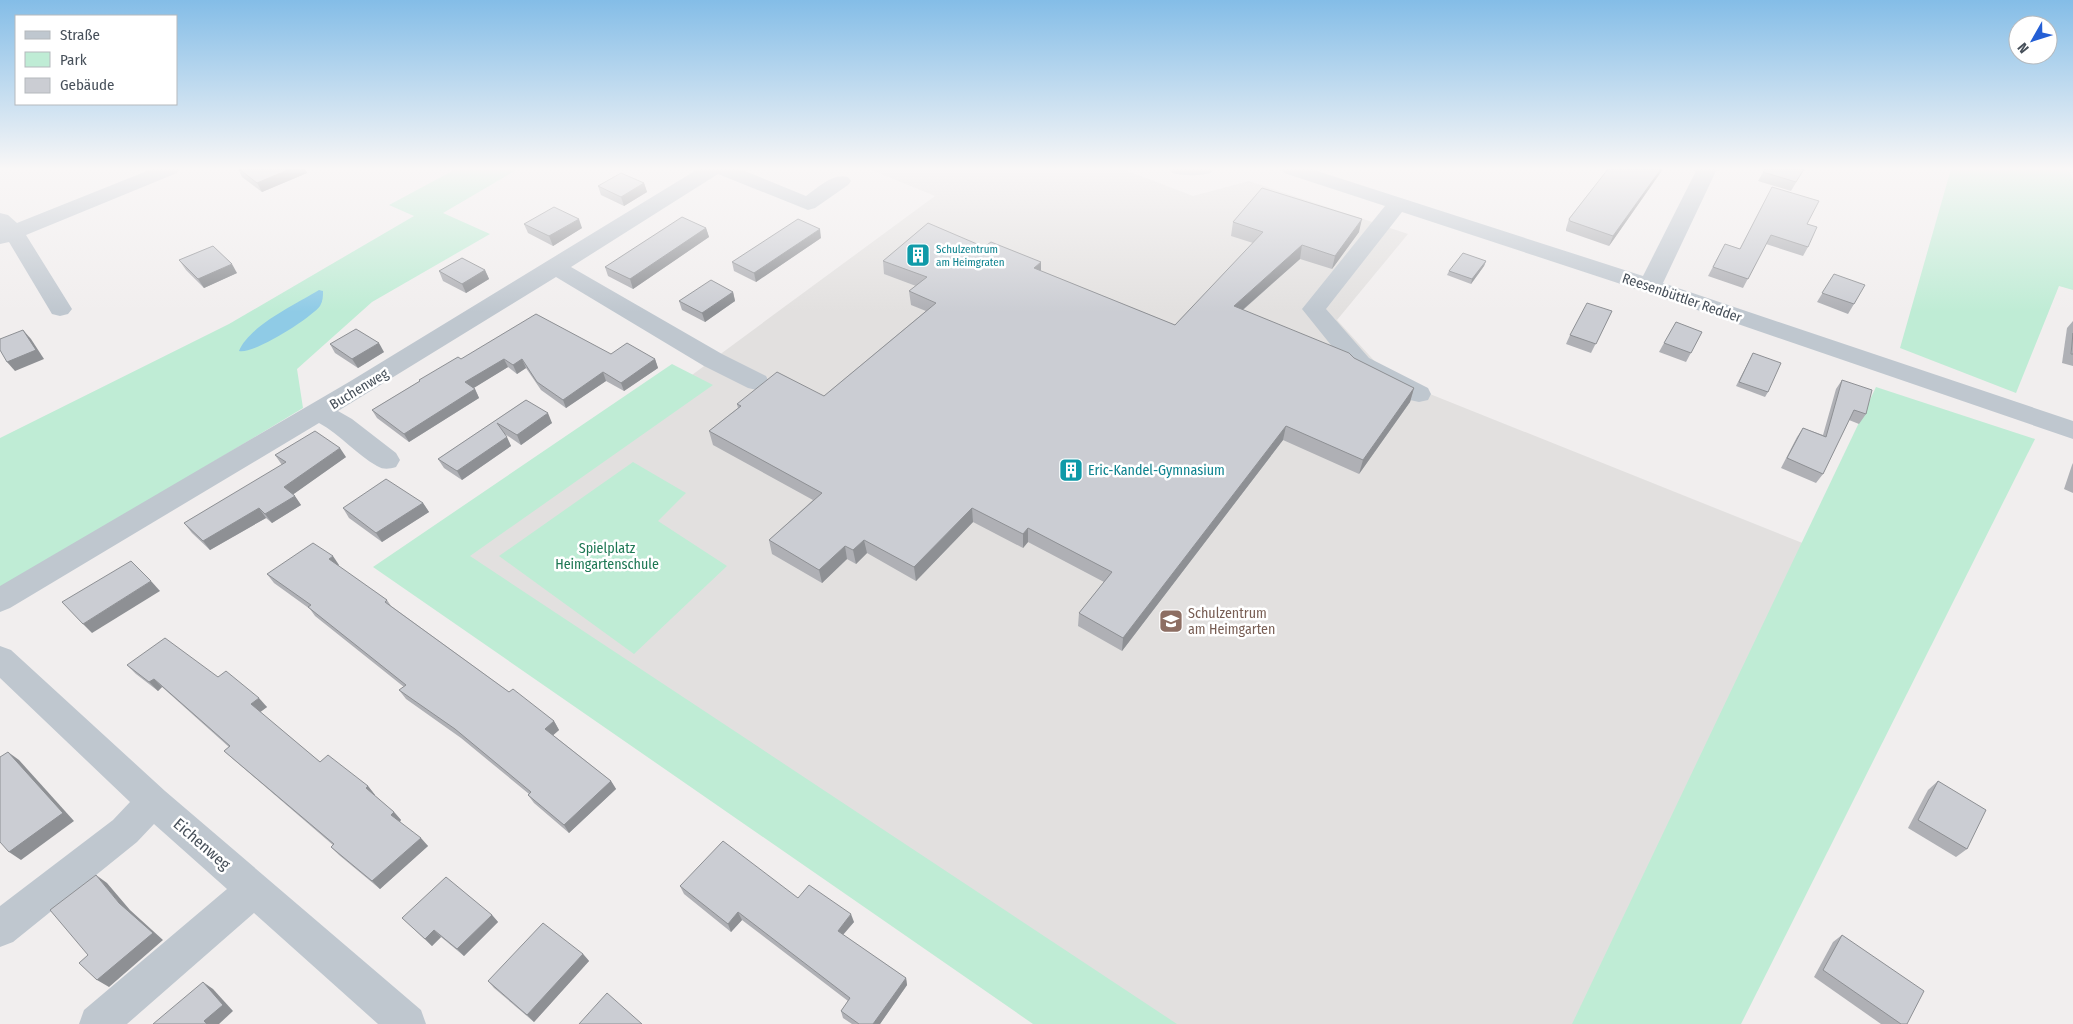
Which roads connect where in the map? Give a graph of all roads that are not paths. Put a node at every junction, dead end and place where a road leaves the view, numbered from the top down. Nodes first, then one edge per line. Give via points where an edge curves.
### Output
1 (39, 217) edge
2 (637, 217) edge
3 (1388, 217) edge
4 (1437, 217) edge
5 (1684, 217) edge
6 (5, 229) edge
7 (557, 268) junction
8 (1650, 286) junction
9 (60, 309) dead end
10 (757, 382) dead end
11 (1419, 394) dead end
12 (320, 412) junction
13 (2073, 430) edge
14 (387, 460) dead end
15 (0, 600) edge
16 (0, 659) edge
17 (153, 802) junction
18 (254, 888) junction
19 (0, 929) edge
20 (98, 1024) edge
21 (407, 1024) edge

1 - 6 street
2 - 7 street, Buchenweg
3 - 11 street via 1314,309 1360,364
4 - 8 street, Reesenbüttler Redder
5 - 8 street
6 - 9 street
7 - 10 street via 713,360
7 - 12 street, Buchenweg
8 - 13 street, Reesenbüttler Redder
12 - 14 street via 343,425
12 - 15 street, Buchenweg
16 - 17 street, Eichenweg
17 - 18 street, Eichenweg
17 - 19 street via 125,831
18 - 20 street
18 - 21 street, Eichenweg

